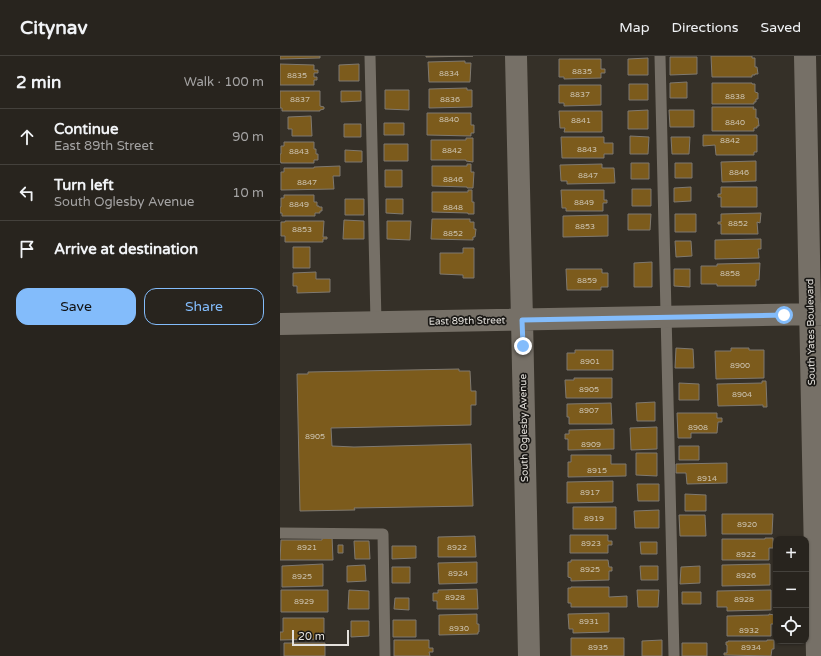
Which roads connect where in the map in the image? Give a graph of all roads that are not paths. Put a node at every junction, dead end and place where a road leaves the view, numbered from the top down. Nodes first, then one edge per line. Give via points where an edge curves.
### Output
1 (370, 56) edge
2 (516, 56) edge
3 (660, 56) edge
4 (805, 56) edge
5 (814, 165) edge
6 (816, 314) edge
7 (666, 317) junction
8 (522, 320) junction
9 (376, 322) junction
10 (280, 324) edge
11 (280, 533) edge
12 (385, 656) edge
13 (529, 656) edge
14 (674, 656) edge
15 (817, 656) edge

1 - 9 lane
2 - 8 street, South Oglesby Avenue
3 - 7 lane
4 - 5 street, South Yates Boulevard
5 - 6 street, South Yates Boulevard
6 - 7 street, East 89th Street
6 - 15 street, South Yates Boulevard
7 - 8 street, East 89th Street
7 - 14 lane
8 - 9 street, East 89th Street
8 - 13 street, South Oglesby Avenue
9 - 10 street, East 89th Street
11 - 12 lane via 383,534

